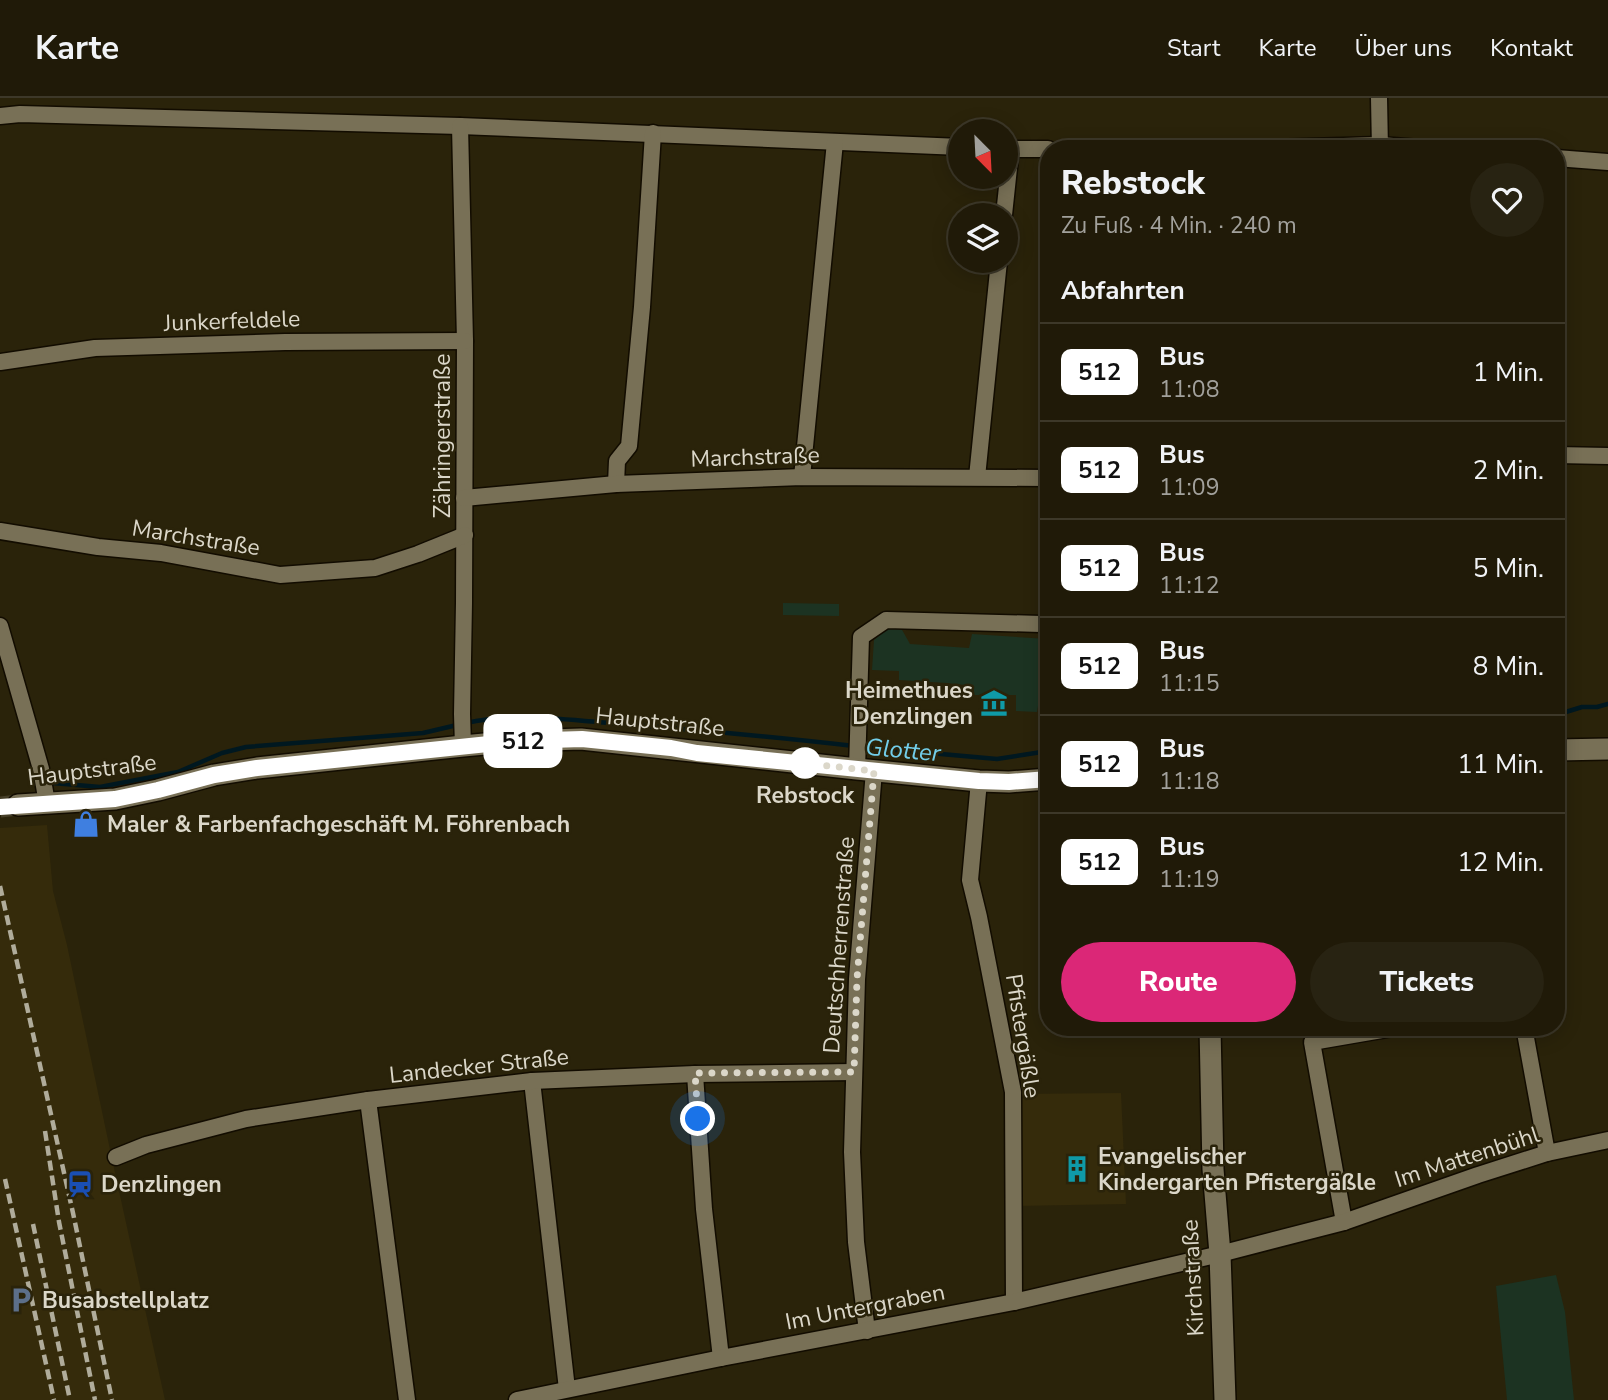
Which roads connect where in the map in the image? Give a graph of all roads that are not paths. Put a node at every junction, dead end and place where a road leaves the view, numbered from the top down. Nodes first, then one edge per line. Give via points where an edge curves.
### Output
1 (1379, 98) edge
2 (0, 116) edge
3 (460, 126) junction
4 (653, 133) junction
5 (1380, 140) edge
6 (835, 142) junction
7 (948, 146) edge
8 (1018, 149) edge
9 (1040, 149) edge
10 (1565, 159) edge
11 (1608, 162) edge
12 (998, 273) edge
13 (466, 341) junction
14 (0, 362) edge
15 (1565, 455) edge
16 (1608, 456) edge
17 (803, 477) junction
18 (977, 477) junction
19 (1040, 478) edge
20 (616, 484) junction
21 (464, 498) junction
22 (0, 531) edge
23 (465, 535) junction
24 (1040, 624) edge
25 (0, 626) edge
26 (463, 739) junction
27 (1608, 749) edge
28 (1565, 750) edge
29 (862, 758) junction
30 (1040, 780) edge
31 (979, 781) junction
32 (47, 798) junction
33 (18, 806) tunnel mouth
34 (1210, 1036) edge
35 (1347, 1036) edge
36 (1526, 1036) edge
37 (854, 1072) junction
38 (695, 1073) junction
39 (532, 1082) junction
40 (368, 1100) junction
41 (1608, 1140) edge
42 (1547, 1153) junction
43 (116, 1157) dead end
44 (1344, 1222) junction
45 (1220, 1254) junction
46 (1014, 1302) junction
47 (867, 1331) junction
48 (721, 1357) junction
49 (567, 1389) junction
50 (407, 1400) edge
51 (517, 1400) edge
52 (1225, 1400) edge

1 - 5 street
2 - 3 street
3 - 4 street
3 - 13 street, Zähringerstraße
4 - 6 street
4 - 20 street via 629,446 617,461
6 - 7 street
6 - 17 street
8 - 9 street
10 - 11 street
12 - 18 street
13 - 14 street, Junkerfeldele via 94,348
13 - 21 street, Zähringerstraße
15 - 16 street
17 - 18 street, Marchstraße
17 - 20 street, Marchstraße
18 - 19 street, Marchstraße
20 - 21 street, Marchstraße
21 - 23 street, Zähringerstraße
22 - 23 street, Marchstraße via 280,575 375,568
23 - 26 street, Zähringerstraße
24 - 29 street, Deutschherrenstraße via 886,620 861,637
25 - 32 street
26 - 29 main road, Hauptstraße via 582,739
26 - 32 main road, Hauptstraße via 214,775 115,799
27 - 28 main road
29 - 31 main road, Hauptstraße
29 - 37 street, Deutschherrenstraße
30 - 31 main road, Hauptstraße
31 - 46 street, Pfistergäßle via 970,880 1013,1092
32 - 33 main road, Hauptstraße
34 - 45 main road, Kirchstraße
35 - 44 street via 1312,1042
36 - 42 street
37 - 38 street, Landecker Straße
37 - 47 street, Deutschherrenstraße via 855,1229
38 - 39 street, Landecker Straße
38 - 48 street
39 - 40 street, Landecker Straße
39 - 49 street
40 - 43 street, Landecker Straße via 246,1119
40 - 50 street
41 - 42 street, Im Mattenbühl
42 - 44 street, Im Mattenbühl
44 - 45 street, Im Mattenbühl
45 - 46 street, Im Untergraben
45 - 52 main road, Kirchstraße
46 - 47 street, Im Untergraben
47 - 48 street, Im Untergraben
48 - 49 street, Im Untergraben
49 - 51 street, Im Untergraben

